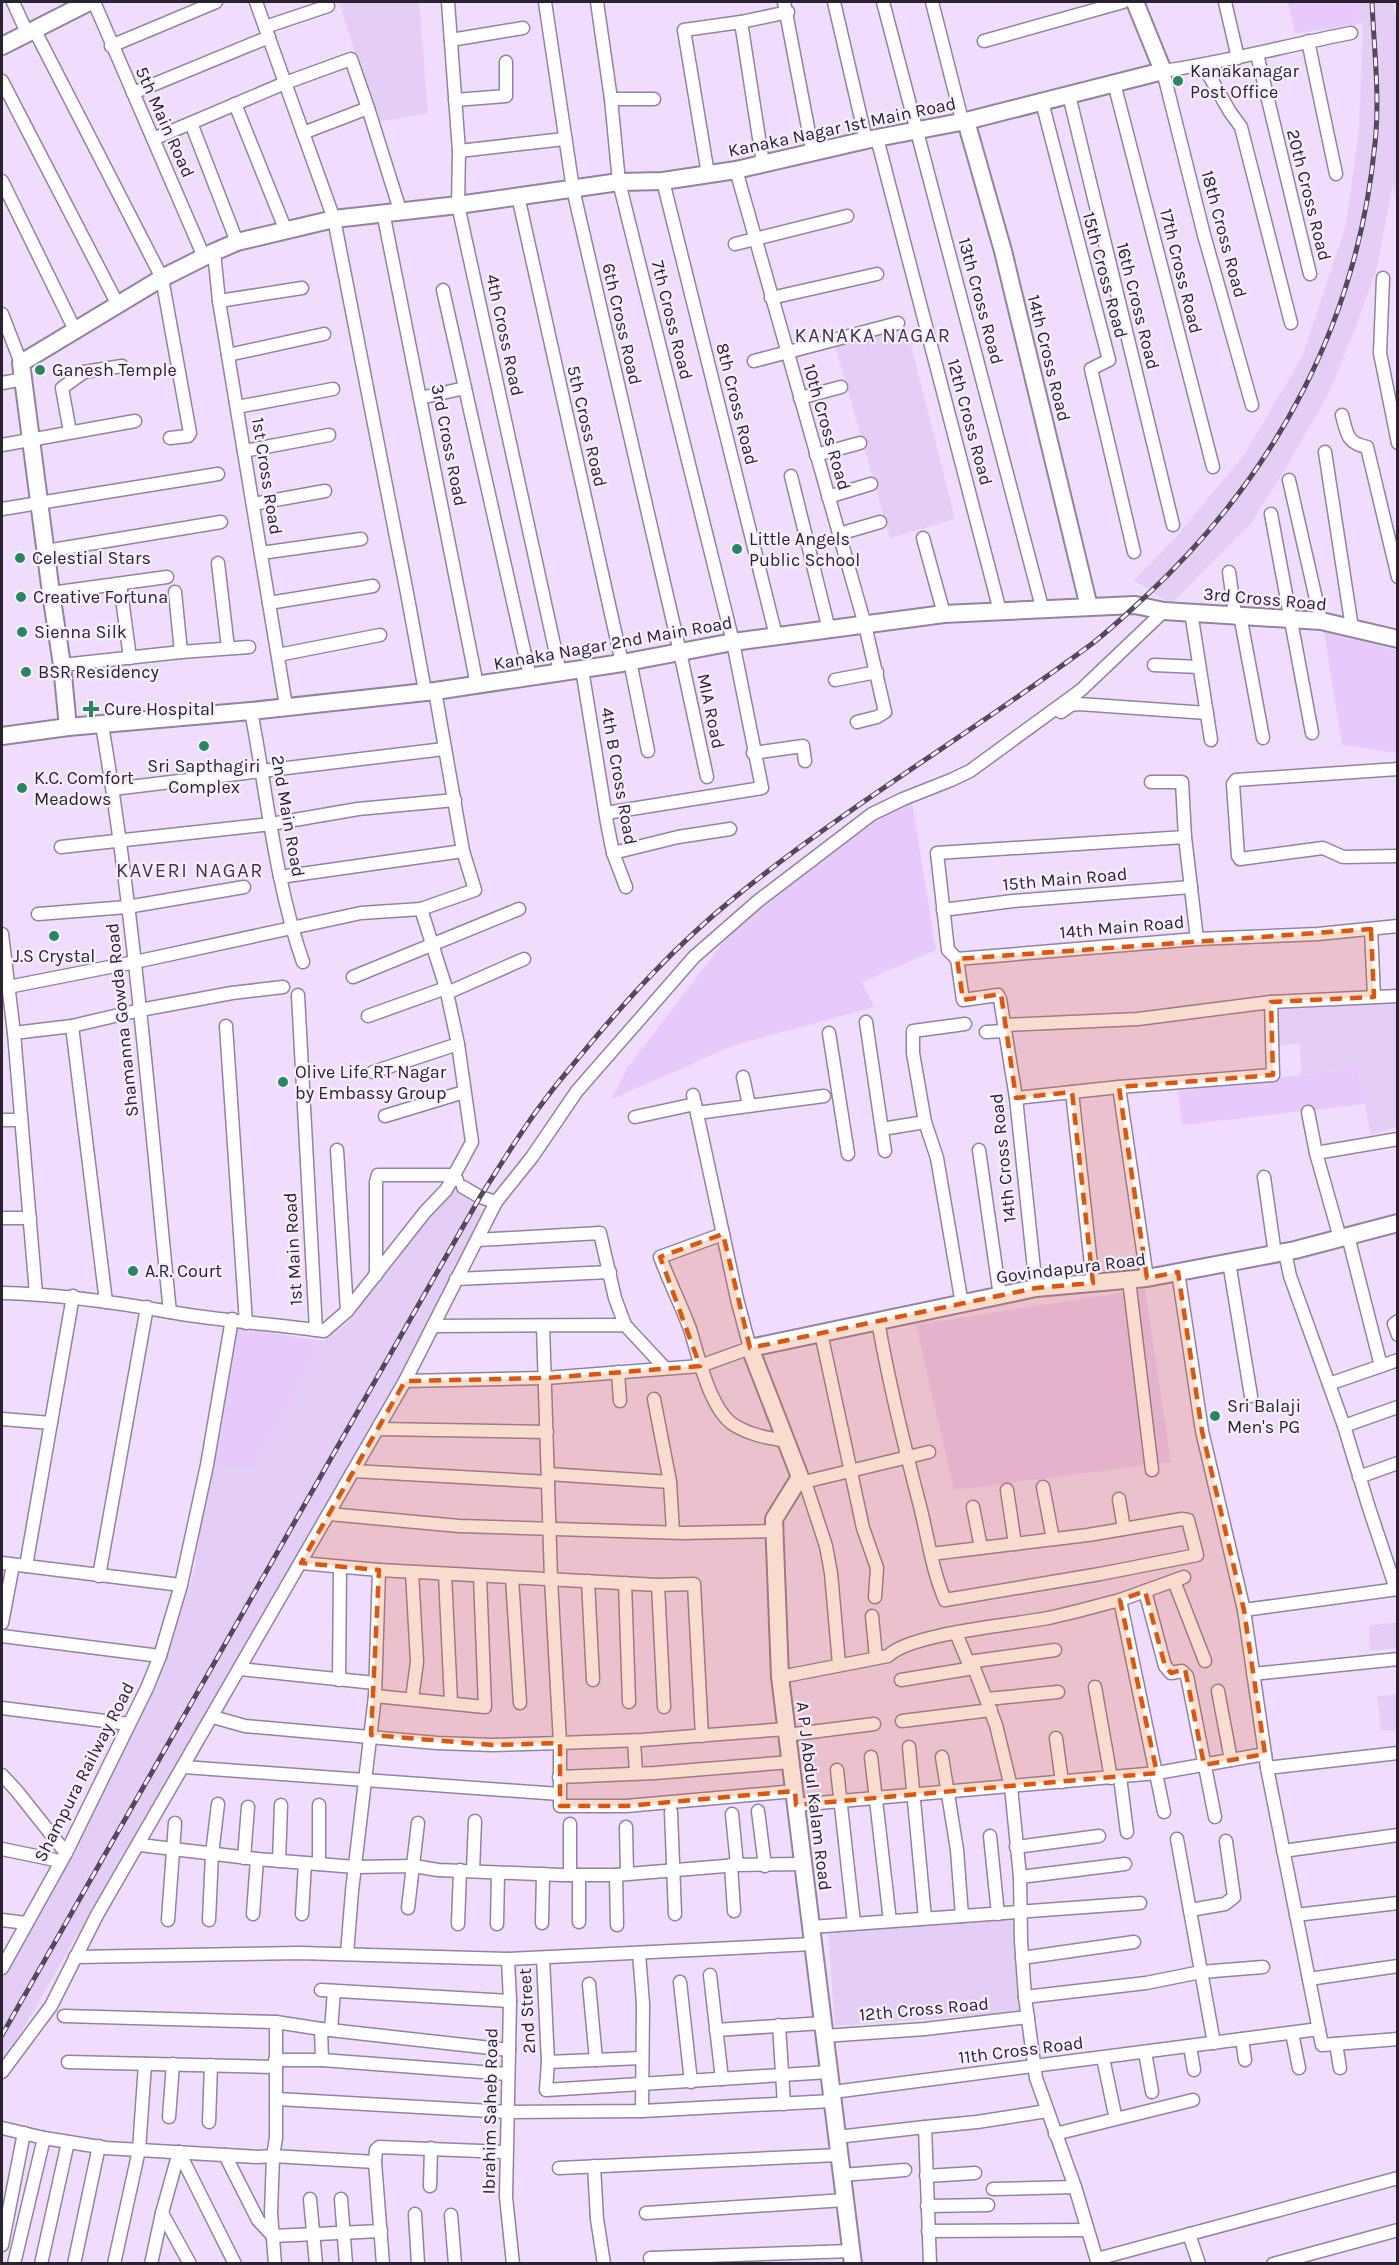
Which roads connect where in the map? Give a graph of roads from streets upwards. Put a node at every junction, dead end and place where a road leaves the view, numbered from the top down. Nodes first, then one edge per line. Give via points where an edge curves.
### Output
1 (13, 2) edge
2 (89, 2) edge
3 (94, 2) edge
4 (216, 2) edge
5 (256, 2) edge
6 (449, 2) edge
7 (545, 2) edge
8 (597, 2) edge
9 (834, 2) edge
10 (883, 2) edge
11 (932, 2) edge
12 (1123, 2) edge
13 (1136, 2) edge
14 (1225, 2) edge
15 (65, 6) edge
16 (328, 6) dead end
17 (786, 7) edge
18 (741, 22) junction
19 (523, 28) dead end
20 (31, 31) junction
21 (267, 32) junction
22 (1351, 33) dead end
23 (451, 40) junction
24 (984, 41) dead end
25 (1308, 41) junction
26 (111, 45) junction
27 (2, 46) edge
28 (1257, 54) junction
29 (1238, 58) junction
30 (506, 62) dead end
31 (1203, 65) junction
32 (1163, 71) junction
33 (2, 81) edge
34 (285, 83) junction
35 (1114, 83) junction
36 (133, 93) junction
37 (1069, 95) junction
38 (611, 99) junction
39 (654, 99) dead end
40 (455, 100) junction
41 (1042, 102) junction
42 (235, 104) junction
43 (369, 108) junction
44 (964, 121) junction
45 (191, 123) junction
46 (917, 130) junction
47 (303, 133) junction
48 (153, 139) junction
49 (564, 139) junction
50 (871, 139) junction
51 (459, 151) junction
52 (813, 153) junction
53 (763, 164) junction
54 (736, 170) junction
55 (708, 174) junction
56 (1336, 174) dead end
57 (2, 181) edge
58 (663, 181) junction
59 (619, 182) junction
60 (573, 189) junction
61 (518, 196) junction
62 (459, 205) junction
63 (392, 211) junction
64 (847, 216) dead end
65 (334, 219) junction
66 (286, 231) junction
67 (754, 238) junction
68 (237, 242) junction
69 (735, 244) dead end
70 (209, 254) junction
71 (877, 274) dead end
72 (1310, 274) dead end
73 (162, 278) junction
74 (1383, 278) dead end
75 (302, 288) dead end
76 (443, 290) dead end
77 (771, 298) junction
78 (219, 301) junction
79 (117, 305) junction
80 (2, 314) edge
81 (1291, 323) dead end
82 (898, 324) dead end
83 (75, 330) junction
84 (5, 334) edge
85 (324, 334) dead end
86 (787, 353) junction
87 (228, 355) junction
88 (754, 361) dead end
89 (122, 366) dead end
90 (22, 371) junction
91 (2, 383) edge
92 (841, 387) dead end
93 (465, 388) junction
94 (333, 389) dead end
95 (420, 398) junction
96 (800, 398) junction
97 (1252, 405) dead end
98 (237, 407) junction
99 (1342, 415) dead end
100 (135, 421) dead end
101 (70, 432) junction
102 (329, 435) dead end
103 (170, 438) dead end
104 (31, 439) junction
105 (860, 443) dead end
106 (1398, 443) edge
107 (2, 445) edge
108 (244, 451) junction
109 (1325, 452) dead end
110 (816, 455) junction
111 (1213, 467) dead end
112 (218, 474) dead end
113 (791, 476) dead end
114 (1289, 480) dead end
115 (871, 484) dead end
116 (325, 491) dead end
117 (828, 497) junction
118 (39, 502) junction
119 (253, 504) junction
120 (2, 509) edge
121 (1271, 514) dead end
122 (221, 522) dead end
123 (880, 522) dead end
124 (1173, 525) dead end
125 (838, 534) junction
126 (923, 538) dead end
127 (361, 539) dead end
128 (45, 551) junction
129 (1134, 552) dead end
130 (261, 553) junction
131 (218, 563) dead end
132 (1229, 572) dead end
133 (167, 577) dead end
134 (1398, 577) edge
135 (120, 584) junction
136 (373, 586) dead end
137 (175, 592) dead end
138 (51, 593) junction
139 (269, 603) junction
140 (1089, 607) junction
141 (1000, 611) junction
142 (1043, 611) junction
143 (1164, 611) junction
144 (1191, 612) junction
145 (944, 614) junction
146 (1237, 615) junction
147 (1291, 618) junction
148 (1321, 621) junction
149 (865, 625) junction
150 (1352, 628) junction
151 (829, 630) junction
152 (380, 635) dead end
153 (776, 636) junction
154 (1398, 639) edge
155 (732, 642) junction
156 (249, 647) dead end
157 (228, 648) junction
158 (181, 652) junction
159 (680, 652) junction
160 (278, 655) junction
161 (130, 658) junction
162 (626, 662) junction
163 (62, 665) junction
164 (1154, 665) dead end
165 (1199, 667) junction
166 (582, 669) junction
167 (560, 672) junction
168 (877, 672) junction
169 (530, 677) junction
170 (835, 680) dead end
171 (477, 685) junction
172 (430, 691) junction
173 (286, 706) junction
174 (250, 711) junction
175 (1207, 713) junction
176 (1039, 720) junction
177 (857, 722) dead end
178 (102, 725) junction
179 (68, 727) junction
180 (1312, 733) dead end
181 (2, 736) edge
182 (1263, 738) dead end
183 (1211, 740) dead end
184 (444, 748) junction
185 (648, 751) dead end
186 (753, 753) junction
187 (804, 761) dead end
188 (1398, 769) edge
189 (262, 771) junction
190 (706, 777) dead end
191 (1151, 782) dead end
192 (113, 789) junction
193 (455, 801) junction
194 (606, 813) junction
195 (271, 824) junction
196 (730, 830) dead end
197 (1185, 837) junction
198 (119, 842) junction
199 (61, 847) dead end
200 (463, 851) junction
201 (613, 853) junction
202 (1398, 856) edge
203 (280, 877) junction
204 (244, 887) dead end
205 (626, 887) dead end
206 (1191, 887) junction
207 (127, 907) junction
208 (421, 909) junction
209 (519, 909) dead end
210 (943, 910) junction
211 (38, 914) dead end
212 (1398, 926) edge
213 (291, 928) junction
214 (1371, 929) junction
215 (2, 934) edge
216 (1197, 939) junction
217 (2, 941) edge
218 (433, 945) junction
219 (524, 959) dead end
220 (957, 959) junction
221 (135, 962) junction
222 (303, 962) dead end
223 (353, 977) dead end
224 (8, 987) junction
225 (283, 987) dead end
226 (447, 990) junction
227 (297, 995) dead end
228 (1398, 996) edge
229 (1374, 997) junction
230 (1271, 1002) junction
231 (140, 1010) junction
232 (368, 1016) dead end
233 (866, 1022) dead end
234 (965, 1024) dead end
235 (72, 1026) junction
236 (226, 1026) dead end
237 (1004, 1028) junction
238 (986, 1032) dead end
239 (829, 1033) dead end
240 (10, 1038) edge
241 (458, 1044) junction
242 (373, 1072) dead end
243 (743, 1077) dead end
244 (1119, 1087) junction
245 (464, 1092) junction
246 (1072, 1092) junction
247 (824, 1096) dead end
248 (1016, 1098) junction
249 (695, 1104) junction
250 (749, 1105) junction
251 (1308, 1112) dead end
252 (385, 1116) dead end
253 (635, 1117) dead end
254 (2, 1120) edge
255 (21, 1120) junction
256 (925, 1122) junction
257 (882, 1129) junction
258 (1398, 1139) edge
259 (337, 1150) dead end
260 (979, 1150) dead end
261 (885, 1151) dead end
262 (1316, 1153) junction
263 (848, 1154) dead end
264 (453, 1176) junction
265 (1264, 1177) dead end
266 (463, 1187) junction
267 (446, 1190) junction
268 (496, 1202) junction
269 (2, 1218) edge
270 (30, 1218) junction
271 (1398, 1224) edge
272 (723, 1234) junction
273 (1344, 1237) junction
274 (477, 1240) junction
275 (1280, 1253) junction
276 (1229, 1262) junction
277 (610, 1272) junction
278 (1178, 1272) junction
279 (376, 1275) junction
280 (1147, 1278) junction
281 (456, 1279) junction
282 (1129, 1280) junction
283 (1093, 1283) junction
284 (1036, 1288) junction
285 (2, 1293) edge
286 (36, 1294) junction
287 (73, 1296) junction
288 (1000, 1296) junction
289 (106, 1302) junction
290 (962, 1304) junction
291 (147, 1307) junction
292 (347, 1311) junction
293 (170, 1312) junction
294 (232, 1319) junction
295 (878, 1321) junction
296 (1398, 1321) edge
297 (246, 1323) junction
298 (433, 1326) junction
299 (543, 1326) junction
300 (625, 1326) junction
301 (315, 1330) junction
302 (821, 1333) junction
303 (1398, 1335) edge
304 (750, 1348) junction
305 (1398, 1360) edge
306 (700, 1366) junction
307 (1381, 1366) junction
308 (665, 1368) junction
309 (618, 1372) junction
310 (546, 1378) junction
311 (405, 1381) junction
312 (1329, 1384) junction
313 (1251, 1396) dead end
314 (654, 1399) dead end
315 (620, 1401) dead end
316 (1398, 1407) edge
317 (2, 1419) edge
318 (51, 1423) junction
319 (1344, 1426) junction
320 (378, 1429) junction
321 (547, 1432) junction
322 (786, 1441) junction
323 (929, 1452) dead end
324 (907, 1457) junction
325 (1398, 1463) edge
326 (852, 1470) junction
327 (1152, 1470) dead end
328 (353, 1472) junction
329 (1359, 1477) junction
330 (548, 1478) junction
331 (670, 1482) junction
332 (801, 1483) junction
333 (1043, 1487) dead end
334 (1007, 1490) dead end
335 (1119, 1499) dead end
336 (973, 1507) dead end
337 (329, 1515) junction
338 (549, 1528) junction
339 (1124, 1529) junction
340 (774, 1531) junction
341 (674, 1532) junction
342 (1053, 1539) junction
343 (1015, 1544) junction
344 (981, 1548) junction
345 (931, 1554) junction
346 (301, 1563) junction
347 (7, 1564) edge
348 (26, 1566) junction
349 (340, 1567) junction
350 (379, 1570) junction
351 (412, 1572) junction
352 (445, 1574) junction
353 (99, 1576) junction
354 (480, 1576) junction
355 (512, 1578) junction
356 (551, 1579) junction
357 (588, 1581) junction
358 (625, 1583) junction
359 (181, 1585) junction
360 (658, 1585) junction
361 (1397, 1589) edge
362 (1144, 1591) junction
363 (874, 1597) dead end
364 (1120, 1600) junction
365 (1244, 1610) junction
366 (872, 1616) dead end
367 (2, 1619) edge
368 (956, 1633) junction
369 (2, 1636) edge
370 (1055, 1650) dead end
371 (160, 1656) junction
372 (876, 1658) junction
373 (1398, 1659) edge
374 (1205, 1661) dead end
375 (839, 1664) junction
376 (971, 1665) junction
377 (240, 1669) junction
378 (1253, 1674) junction
379 (780, 1677) junction
380 (339, 1680) junction
381 (593, 1680) dead end
382 (901, 1680) dead end
383 (375, 1683) junction
384 (1095, 1687) dead end
385 (1218, 1691) dead end
386 (1058, 1692) dead end
387 (375, 1696) junction
388 (412, 1700) junction
389 (451, 1702) junction
390 (629, 1702) dead end
391 (520, 1703) dead end
392 (989, 1705) junction
393 (664, 1707) dead end
394 (2, 1708) edge
395 (213, 1717) junction
396 (902, 1721) dead end
397 (129, 1724) junction
398 (874, 1724) dead end
399 (787, 1732) junction
400 (371, 1736) junction
401 (702, 1736) junction
402 (1056, 1737) dead end
403 (634, 1741) junction
404 (560, 1743) junction
405 (909, 1747) dead end
406 (1398, 1753) edge
407 (1265, 1755) junction
408 (871, 1757) dead end
409 (942, 1757) dead end
410 (1231, 1760) junction
411 (790, 1762) junction
412 (1204, 1765) junction
413 (184, 1767) junction
414 (1267, 1768) junction
415 (837, 1770) dead end
416 (636, 1773) junction
417 (1157, 1773) junction
418 (2, 1775) edge
419 (560, 1777) junction
420 (1116, 1777) junction
421 (366, 1780) junction
422 (1062, 1782) junction
423 (1011, 1787) junction
424 (948, 1793) junction
425 (559, 1794) junction
426 (913, 1796) junction
427 (877, 1797) junction
428 (795, 1798) junction
429 (841, 1800) junction
430 (219, 1804) dead end
431 (282, 1805) dead end
432 (319, 1805) dead end
433 (248, 1807) dead end
434 (758, 1811) dead end
435 (671, 1812) dead end
436 (1164, 1812) dead end
437 (732, 1814) dead end
438 (1215, 1817) dead end
439 (475, 1821) dead end
440 (175, 1823) dead end
441 (418, 1823) dead end
442 (570, 1824) dead end
443 (626, 1827) dead end
444 (1127, 1832) dead end
445 (1398, 1835) edge
446 (990, 1836) dead end
447 (1099, 1836) dead end
448 (1177, 1839) dead end
449 (1226, 1841) dead end
450 (140, 1845) junction
451 (1016, 1847) junction
452 (2, 1849) edge
453 (174, 1849) junction
454 (1283, 1851) junction
455 (212, 1854) junction
456 (63, 1857) junction
457 (244, 1858) junction
458 (257, 1859) junction
459 (279, 1861) junction
460 (305, 1863) junction
461 (319, 1864) junction
462 (803, 1864) junction
463 (1125, 1864) dead end
464 (734, 1865) junction
465 (414, 1866) junction
466 (765, 1866) junction
467 (355, 1867) junction
468 (460, 1870) junction
469 (673, 1870) junction
470 (473, 1871) junction
471 (498, 1873) junction
472 (543, 1874) junction
473 (621, 1874) junction
474 (574, 1875) junction
475 (1020, 1877) junction
476 (1140, 1903) dead end
477 (1398, 1903) edge
478 (408, 1908) dead end
479 (1190, 1910) junction
480 (734, 1911) dead end
481 (1021, 1913) junction
482 (253, 1914) dead end
483 (302, 1914) dead end
484 (675, 1914) dead end
485 (998, 1914) junction
486 (1296, 1915) junction
487 (962, 1916) junction
488 (925, 1918) junction
489 (2, 1920) edge
490 (168, 1920) dead end
491 (209, 1920) dead end
492 (890, 1921) junction
493 (579, 1922) dead end
494 (26, 1923) junction
495 (542, 1923) dead end
496 (854, 1923) junction
497 (458, 1924) dead end
498 (496, 1924) dead end
499 (617, 1924) dead end
500 (811, 1926) junction
501 (1134, 1942) dead end
502 (813, 1944) junction
503 (639, 1953) junction
504 (347, 1954) junction
505 (75, 1957) junction
506 (543, 1958) junction
507 (1022, 1958) junction
508 (508, 1959) junction
509 (1398, 1966) edge
510 (1263, 1967) dead end
511 (2, 1968) edge
512 (1201, 1972) junction
513 (710, 1975) dead end
514 (1309, 1979) junction
515 (680, 1982) dead end
516 (589, 1984) dead end
517 (1025, 1997) junction
518 (510, 2001) junction
519 (64, 2016) dead end
520 (1028, 2017) junction
521 (276, 2022) junction
522 (779, 2025) junction
523 (1319, 2029) junction
524 (326, 2030) junction
525 (716, 2030) junction
526 (824, 2030) junction
527 (1292, 2033) junction
528 (1242, 2039) junction
529 (1398, 2039) edge
530 (1214, 2043) junction
531 (1336, 2044) junction
532 (1191, 2046) junction
533 (509, 2050) junction
534 (1145, 2052) junction
535 (642, 2058) junction
536 (1102, 2058) junction
537 (322, 2060) junction
538 (596, 2060) junction
539 (1245, 2060) dead end
540 (68, 2062) dead end
541 (548, 2062) junction
542 (275, 2063) junction
543 (145, 2064) junction
544 (173, 2064) junction
545 (211, 2066) junction
546 (1034, 2066) junction
547 (1299, 2068) dead end
548 (1340, 2068) dead end
549 (1194, 2070) dead end
550 (2, 2072) edge
551 (829, 2072) junction
552 (508, 2074) junction
553 (782, 2076) junction
554 (722, 2079) junction
555 (691, 2082) junction
556 (644, 2084) junction
557 (1152, 2092) dead end
558 (832, 2097) junction
559 (277, 2099) junction
560 (1193, 2100) dead end
561 (784, 2104) junction
562 (642, 2111) junction
563 (1047, 2111) junction
564 (508, 2112) junction
565 (1115, 2115) dead end
566 (169, 2117) dead end
567 (209, 2122) dead end
568 (925, 2127) junction
569 (2, 2128) edge
570 (24, 2133) junction
571 (1055, 2134) junction
572 (837, 2137) junction
573 (44, 2138) junction
574 (68, 2142) junction
575 (99, 2146) junction
576 (431, 2148) junction
577 (139, 2150) junction
578 (179, 2152) junction
579 (506, 2152) junction
580 (225, 2155) junction
581 (839, 2155) junction
582 (273, 2156) junction
583 (375, 2162) junction
584 (594, 2166) junction
585 (560, 2168) dead end
586 (905, 2170) dead end
587 (975, 2174) dead end
588 (842, 2175) junction
589 (926, 2176) junction
590 (1398, 2178) edge
591 (430, 2186) dead end
592 (1075, 2187) junction
593 (993, 2189) dead end
594 (310, 2199) dead end
595 (340, 2199) dead end
596 (845, 2200) junction
597 (988, 2205) dead end
598 (927, 2206) junction
599 (162, 2213) junction
600 (646, 2213) dead end
601 (415, 2214) dead end
602 (451, 2215) dead end
603 (928, 2230) junction
604 (1087, 2230) junction
605 (1398, 2230) edge
606 (381, 2231) junction
607 (344, 2233) junction
608 (313, 2234) junction
609 (1189, 2234) junction
610 (273, 2236) junction
611 (2, 2245) edge
612 (852, 2257) edge
613 (650, 2258) dead end
614 (1097, 2261) edge
615 (14, 2264) edge
616 (41, 2264) edge
617 (74, 2264) edge
618 (114, 2264) edge
619 (151, 2264) edge
620 (190, 2264) edge
621 (235, 2264) edge
622 (275, 2264) edge
623 (316, 2264) edge
624 (346, 2264) edge
625 (383, 2264) edge
626 (418, 2264) edge
627 (455, 2264) edge
628 (513, 2264) edge
629 (604, 2264) edge
630 (930, 2264) edge
631 (1199, 2264) edge
632 (1273, 2264) edge

1 - 20 street
2 - 15 street
3 - 26 street, 5th Main Road
4 - 26 street
5 - 21 street
6 - 23 street, 4th Cross Road
7 - 49 street, 6th Cross Road
8 - 38 street, 7th Cross Road
9 - 50 street, 12th Cross Road
10 - 46 street, 13th Cross Road
11 - 44 street
12 - 24 street
13 - 32 street
14 - 29 street
15 - 20 street
16 - 21 street
17 - 18 street
17 - 52 street
18 - 53 street
18 - 55 street via 684,30
19 - 23 street
20 - 27 street
20 - 73 street
21 - 34 street
21 - 36 street
22 - 25 street, Kanaka Nagar 1st Main Road
23 - 40 street, 4th Cross Road
25 - 28 street, Kanaka Nagar 1st Main Road
25 - 56 street
26 - 36 street, 5th Main Road
28 - 29 street, Kanaka Nagar 1st Main Road
28 - 72 street, 20th Cross Road
29 - 31 street, Kanaka Nagar 1st Main Road
30 - 40 street via 506,96
31 - 32 street, Kanaka Nagar 1st Main Road
31 - 81 street via 1241,127
32 - 35 street, Kanaka Nagar 1st Main Road
32 - 97 street, 18th Cross Road
33 - 79 street
34 - 42 street
34 - 43 street, 3rd Cross Road via 351,59
34 - 47 street
35 - 37 street, Kanaka Nagar 1st Main Road
35 - 111 street, 17th Cross Road
36 - 48 street, 5th Main Road
37 - 41 street, Kanaka Nagar 1st Main Road
37 - 124 street, 16th Cross Road
38 - 39 street
38 - 59 street, 7th Cross Road
40 - 51 street, 4th Cross Road
41 - 44 street, Kanaka Nagar 1st Main Road
41 - 129 street, 15th Cross Road via 1109,360 1091,369
42 - 45 street
42 - 66 street
43 - 47 street
43 - 63 street, 3rd Cross Road
44 - 46 street, Kanaka Nagar 1st Main Road
44 - 140 street, 14th Cross Road via 1003,251
45 - 48 street
45 - 68 street
46 - 50 street, Kanaka Nagar 1st Main Road
46 - 142 street, 13th Cross Road
47 - 65 street
48 - 70 street, 5th Main Road
49 - 51 street
49 - 60 street, 6th Cross Road
50 - 52 street, Kanaka Nagar 1st Main Road
50 - 141 street, 12th Cross Road
51 - 62 street, 4th Cross Road
52 - 53 street, Kanaka Nagar 1st Main Road
53 - 54 street, Kanaka Nagar 1st Main Road
54 - 55 street, Kanaka Nagar 1st Main Road
54 - 67 street, 10th Cross Road
55 - 58 street, Kanaka Nagar 1st Main Road
57 - 83 street
58 - 59 street, Kanaka Nagar 1st Main Road
58 - 153 street, 8th Cross Road
59 - 60 street, Kanaka Nagar 1st Main Road
59 - 155 street, 7th Cross Road
60 - 61 street, Kanaka Nagar 1st Main Road
60 - 159 street, 6th Cross Road
61 - 62 street, Kanaka Nagar 1st Main Road
61 - 162 street, 5th Cross Road
62 - 63 street, Kanaka Nagar 1st Main Road
62 - 167 street, 4th Cross Road
63 - 65 street, Kanaka Nagar 1st Main Road
63 - 95 street, 3rd Cross Road
64 - 67 street
65 - 66 street, Kanaka Nagar 1st Main Road
65 - 172 street via 407,593
66 - 68 street, Kanaka Nagar 1st Main Road
67 - 69 street
67 - 77 street, 10th Cross Road
68 - 70 street, Kanaka Nagar 1st Main Road
70 - 73 street, Kanaka Nagar 1st Main Road
70 - 78 street, 1st Cross Road
71 - 77 street
73 - 79 street, Kanaka Nagar 1st Main Road
73 - 103 street via 190,433
74 - 106 street via 1380,353
75 - 78 street
76 - 93 street
77 - 86 street, 10th Cross Road
78 - 87 street, 1st Cross Road
79 - 83 street, Kanaka Nagar 1st Main Road
80 - 84 street
82 - 86 street
83 - 90 street, Kanaka Nagar 1st Main Road
84 - 90 street
85 - 87 street
86 - 88 street
86 - 96 street, 10th Cross Road
87 - 98 street, 1st Cross Road
89 - 101 street via 84,372 62,388
90 - 91 street
90 - 104 street
92 - 96 street
93 - 95 street
93 - 169 street
94 - 98 street
95 - 171 street, 3rd Cross Road
96 - 110 street, 10th Cross Road
98 - 108 street, 1st Cross Road
99 - 134 street via 1348,437 1356,445 1367,447
100 - 101 street
101 - 104 street
102 - 108 street
104 - 107 street
104 - 118 street
105 - 110 street
108 - 119 street, 1st Cross Road
109 - 150 street
110 - 117 street, 10th Cross Road
112 - 118 street
113 - 151 street
114 - 148 street
115 - 117 street
116 - 119 street
117 - 125 street, 10th Cross Road
118 - 120 street
118 - 128 street
119 - 130 street, 1st Cross Road
121 - 147 street
122 - 128 street
123 - 125 street
125 - 149 street, 10th Cross Road
126 - 145 street
127 - 130 street
128 - 138 street
130 - 139 street, 1st Cross Road
131 - 157 street
132 - 146 street
133 - 135 street
135 - 138 street
135 - 161 street
136 - 139 street
137 - 158 street
138 - 163 street
139 - 160 street, 1st Cross Road
140 - 142 street, Kanaka Nagar 2nd Main Road
140 - 143 street, Kanaka Nagar 2nd Main Road via 1135,605
141 - 142 street, Kanaka Nagar 2nd Main Road
141 - 145 street, Kanaka Nagar 2nd Main Road
143 - 144 street, 3rd Cross Road
143 - 176 street via 1081,690
144 - 146 street, 3rd Cross Road
144 - 165 street
145 - 149 street, Kanaka Nagar 2nd Main Road
146 - 147 street, 3rd Cross Road
146 - 182 street
147 - 148 street, 3rd Cross Road
147 - 180 street
148 - 150 street, 3rd Cross Road
149 - 151 street, Kanaka Nagar 2nd Main Road
149 - 168 street, 10th Cross Road
150 - 154 street, 3rd Cross Road
151 - 153 street, Kanaka Nagar 2nd Main Road
152 - 160 street
153 - 155 street, Kanaka Nagar 2nd Main Road
155 - 159 street, Kanaka Nagar 2nd Main Road
155 - 186 street, 7th Cross Road
156 - 157 street
157 - 158 street
158 - 161 street
159 - 162 street, Kanaka Nagar 2nd Main Road
159 - 190 street, MIA Road
160 - 173 street, 1st Cross Road
161 - 163 street
162 - 166 street, Kanaka Nagar 2nd Main Road
162 - 185 street, 5th Cross Road
163 - 179 street
164 - 165 street
165 - 175 street
166 - 167 street, Kanaka Nagar 2nd Main Road
166 - 194 street, 4th B Cross Road
167 - 169 street, Kanaka Nagar 2nd Main Road
168 - 170 street
168 - 177 street, 10th Cross Road via 885,711 878,717
169 - 171 street, Kanaka Nagar 2nd Main Road
171 - 172 street, Kanaka Nagar 2nd Main Road
172 - 173 street, Kanaka Nagar 2nd Main Road
172 - 184 street
173 - 174 street, Kanaka Nagar 2nd Main Road
174 - 178 street, Kanaka Nagar 2nd Main Road
174 - 189 street, 2nd Main Road
175 - 176 street via 1075,705 1050,719
175 - 183 street
176 - 268 street via 970,771 872,814 722,932 681,970 624,1036
178 - 179 street, Kanaka Nagar 2nd Main Road
178 - 192 street, Shamanna Gowda Road
179 - 181 street, Kanaka Nagar 2nd Main Road
184 - 189 street
184 - 193 street
186 - 187 street via 803,746
186 - 194 street, 7th Cross Road via 762,788
188 - 202 street via 1236,780 1233,784 1240,859 1323,848 1343,857
189 - 192 street
189 - 195 street, 2nd Main Road
191 - 197 street via 1182,782
192 - 198 street, Shamanna Gowda Road
193 - 195 street via 358,809
193 - 200 street
194 - 201 street, 4th B Cross Road
195 - 198 street
195 - 203 street, 2nd Main Road
196 - 201 street via 678,837
197 - 206 street
197 - 210 street via 937,853
198 - 199 street
198 - 207 street, Shamanna Gowda Road
200 - 203 street
200 - 208 street via 475,890
201 - 205 street, 4th B Cross Road
203 - 213 street, 2nd Main Road
204 - 207 street
206 - 210 street, 15th Main Road
206 - 216 street
207 - 211 street
207 - 221 street, Shamanna Gowda Road
208 - 213 street via 362,913
208 - 218 street
209 - 218 street
210 - 220 street via 948,950
212 - 214 street, 14th Main Road
213 - 221 street
213 - 222 street, 2nd Main Road
214 - 216 street, 14th Main Road
214 - 229 street
215 - 217 street
216 - 220 street, 14th Main Road
217 - 224 street
218 - 223 street
218 - 226 street
219 - 226 street
220 - 237 street via 963,1000 998,995
221 - 224 street
221 - 231 street, Shamanna Gowda Road
224 - 240 street
225 - 231 street
226 - 232 street
226 - 241 street
227 - 301 street, 1st Main Road
228 - 229 street
229 - 230 street
230 - 237 street via 1138,1018
230 - 244 street via 1273,1075
231 - 235 street
231 - 293 street, Shamanna Gowda Road
233 - 257 street
234 - 256 street via 913,1031
235 - 240 street
235 - 289 street
236 - 297 street
237 - 238 street
237 - 248 street, 14th Cross Road
239 - 263 street
240 - 255 street
241 - 242 street
241 - 245 street
243 - 250 street
244 - 246 street
244 - 280 street
245 - 252 street
245 - 264 street via 472,1142
246 - 248 street
246 - 283 street
247 - 250 street
248 - 284 street, 14th Cross Road
249 - 250 street
249 - 253 street
249 - 272 street
251 - 262 street
254 - 255 street
255 - 270 street
256 - 257 street
256 - 290 street via 937,1158
257 - 261 street
258 - 262 street
259 - 292 street
260 - 288 street
262 - 273 street
264 - 266 street
264 - 267 street
264 - 279 street via 378,1175
265 - 275 street
266 - 267 street
266 - 268 street
267 - 279 street
268 - 274 street
269 - 270 street
270 - 286 street
271 - 273 street, Govindapura Road
272 - 304 street
272 - 306 street via 660,1257
273 - 275 street, Govindapura Road
273 - 307 street
274 - 277 street via 600,1233
274 - 281 street
275 - 276 street, Govindapura Road
275 - 312 street
276 - 278 street, Govindapura Road
276 - 313 street
277 - 281 street
277 - 300 street
278 - 280 street, Govindapura Road
278 - 365 street via 1202,1431
279 - 292 street
280 - 282 street, Govindapura Road
281 - 298 street
282 - 283 street, Govindapura Road
282 - 327 street
283 - 284 street, Govindapura Road
284 - 288 street, Govindapura Road
285 - 286 street
286 - 287 street
287 - 289 street
287 - 318 street
288 - 290 street, Govindapura Road
289 - 291 street
290 - 295 street, Govindapura Road
291 - 293 street
291 - 353 street
292 - 301 street via 324,1331
293 - 294 street
294 - 297 street
294 - 359 street, Shampura Railway Road
295 - 302 street, Govindapura Road
295 - 324 street
296 - 303 street via 1394,1324
297 - 301 street
298 - 299 street
298 - 311 street
299 - 300 street
299 - 310 street
300 - 308 street
302 - 304 street, Govindapura Road
302 - 326 street
304 - 306 street
304 - 322 street
305 - 307 street
306 - 308 street
306 - 322 street via 716,1402 732,1424 753,1435
307 - 312 street
308 - 309 street
309 - 310 street
309 - 315 street
310 - 311 street
310 - 321 street
311 - 320 street
312 - 319 street
314 - 331 street
316 - 319 street
317 - 318 street
318 - 348 street
319 - 329 street
320 - 321 street
320 - 328 street
321 - 330 street
322 - 332 street
323 - 324 street
324 - 326 street
324 - 345 street
325 - 329 street
326 - 332 street
326 - 363 street via 863,1528 877,1568
328 - 330 street
328 - 337 street
329 - 361 street
330 - 331 street
330 - 338 street
331 - 341 street
332 - 340 street, A P J Abdul Kalam Road via 774,1519
332 - 375 street via 826,1546
333 - 342 street
334 - 343 street
335 - 339 street
336 - 344 street
337 - 338 street via 459,1526
337 - 346 street
338 - 341 street
338 - 356 street
339 - 342 street
339 - 345 street via 1188,1520 1197,1555 945,1600
340 - 341 street
340 - 379 street, A P J Abdul Kalam Road
342 - 343 street
343 - 344 street
344 - 345 street
346 - 349 street
346 - 377 street
347 - 348 street
347 - 367 street
348 - 353 street
349 - 350 street
349 - 380 street
350 - 351 street
350 - 383 street
351 - 352 street
351 - 388 street via 417,1653
352 - 354 street
352 - 389 street
353 - 359 street
354 - 355 street
354 - 389 street via 485,1707
355 - 356 street
355 - 391 street
356 - 357 street
356 - 404 street
357 - 358 street
357 - 381 street
358 - 360 street
358 - 390 street
359 - 371 street, Shampura Railway Road
360 - 393 street
360 - 401 street via 694,1584
361 - 365 street
362 - 364 street
362 - 374 street via 1179,1579
362 - 412 street via 1165,1666 1171,1673 1182,1671 1187,1677
364 - 368 street via 1049,1618
364 - 417 street
365 - 378 street
366 - 372 street
368 - 372 street via 896,1648 888,1656
368 - 376 street
369 - 371 street
370 - 376 street
371 - 397 street, Shampura Railway Road
372 - 375 street
373 - 378 street
375 - 379 street
376 - 382 street
376 - 392 street
377 - 380 street
377 - 395 street
378 - 407 street
379 - 399 street, A P J Abdul Kalam Road
380 - 383 street
383 - 387 street
384 - 420 street
385 - 410 street
386 - 392 street
387 - 388 street
387 - 400 street
388 - 389 street
392 - 396 street
392 - 423 street
394 - 397 street
395 - 400 street via 245,1726
395 - 413 street
397 - 456 street, Shampura Railway Road
398 - 399 street
399 - 401 street
399 - 411 street, A P J Abdul Kalam Road
400 - 404 street via 482,1745
400 - 421 street
401 - 403 street
402 - 422 street
403 - 404 street
403 - 416 street
404 - 419 street
405 - 426 street
406 - 414 street
407 - 410 street
407 - 414 street
408 - 427 street
409 - 424 street
410 - 412 street
411 - 416 street
411 - 428 street, A P J Abdul Kalam Road
412 - 417 street
412 - 438 street
413 - 421 street
413 - 450 street
414 - 454 street
415 - 429 street
416 - 419 street
417 - 420 street
417 - 436 street
418 - 456 street via 28,1804
419 - 425 street
420 - 422 street
420 - 444 street
421 - 425 street
421 - 467 street
422 - 423 street
423 - 424 street
423 - 451 street
424 - 426 street
424 - 487 street
425 - 428 street via 560,1806
426 - 427 street
426 - 488 street
427 - 429 street
427 - 492 street
428 - 429 street
428 - 462 street, A P J Abdul Kalam Road
429 - 496 street
430 - 455 street
431 - 459 street
432 - 461 street
433 - 457 street
434 - 466 street
435 - 469 street
437 - 464 street
439 - 470 street
440 - 453 street
441 - 465 street
442 - 474 street
443 - 473 street
445 - 454 street
446 - 485 street
447 - 451 street
448 - 479 street
449 - 479 street via 1234,1897 1225,1904
450 - 453 street
450 - 505 street
451 - 475 street
452 - 456 street
453 - 455 street
453 - 490 street
454 - 486 street
455 - 457 street
455 - 491 street
456 - 494 street, Shampura Railway Road
457 - 458 street
458 - 459 street
458 - 482 street
459 - 460 street
460 - 461 street
460 - 483 street
461 - 467 street
462 - 466 street
462 - 500 street, A P J Abdul Kalam Road
463 - 475 street
464 - 466 street
464 - 469 street
464 - 480 street
465 - 467 street
465 - 468 street
465 - 478 street
467 - 504 street
468 - 470 street
468 - 497 street
469 - 473 street
469 - 484 street
470 - 471 street
471 - 472 street
471 - 498 street
472 - 474 street
472 - 495 street
473 - 474 street
473 - 499 street
474 - 493 street
475 - 481 street
476 - 481 street
477 - 486 street
479 - 512 street
481 - 485 street
481 - 507 street
485 - 487 street
486 - 514 street
487 - 488 street
488 - 492 street
489 - 494 street
492 - 496 street
494 - 511 street, Shampura Railway Road
496 - 500 street
500 - 502 street, A P J Abdul Kalam Road
501 - 507 street
502 - 503 street
502 - 526 street, A P J Abdul Kalam Road
503 - 506 street
503 - 535 street
504 - 505 street
504 - 508 street
505 - 550 street via 51,2006
506 - 508 street
506 - 541 street, 2nd Street
507 - 517 street
508 - 518 street, Ibrahim Saheb Road
509 - 514 street
510 - 512 street
512 - 517 street via 1146,1983
512 - 530 street
513 - 525 street
514 - 523 street
515 - 555 street
516 - 538 street
517 - 520 street
518 - 524 street via 328,1990
518 - 533 street, Ibrahim Saheb Road
519 - 521 street
520 - 526 street, 12th Cross Road via 925,2029
520 - 546 street
521 - 524 street
521 - 542 street
522 - 525 street, 12th Cross Road
522 - 526 street, 12th Cross Road
522 - 553 street
523 - 527 street, 11th Cross Road
523 - 531 street via 1322,2045
524 - 533 street
524 - 537 street
525 - 554 street
526 - 551 street, A P J Abdul Kalam Road
527 - 528 street, 11th Cross Road
527 - 547 street
528 - 530 street, 11th Cross Road
528 - 539 street
529 - 531 street
530 - 532 street, 11th Cross Road
531 - 548 street
532 - 534 street, 11th Cross Road
532 - 549 street
533 - 552 street, Ibrahim Saheb Road
534 - 536 street, 11th Cross Road
534 - 557 street
535 - 538 street
535 - 556 street
536 - 546 street, 11th Cross Road
536 - 565 street
537 - 542 street
537 - 552 street
538 - 541 street
540 - 543 street
541 - 556 street via 546,2090
542 - 545 street
542 - 559 street
543 - 544 street
543 - 577 street
544 - 545 street
544 - 566 street
545 - 567 street
546 - 558 street, 11th Cross Road
546 - 563 street
551 - 553 street
551 - 558 street, A P J Abdul Kalam Road
552 - 564 street, Ibrahim Saheb Road
553 - 554 street
553 - 561 street
554 - 555 street
555 - 556 street
556 - 562 street
558 - 561 street, 11th Cross Road
558 - 572 street, A P J Abdul Kalam Road
559 - 564 street, 11th Cross Road
559 - 582 street
560 - 571 street
561 - 562 street, 11th Cross Road
562 - 564 street, 11th Cross Road
563 - 568 street
563 - 571 street
564 - 579 street, Ibrahim Saheb Road
568 - 572 street
568 - 589 street
569 - 570 street
570 - 573 street
570 - 611 street
571 - 592 street
572 - 581 street, A P J Abdul Kalam Road
573 - 574 street
573 - 615 street
574 - 575 street
574 - 616 street
575 - 577 street
575 - 617 street
576 - 579 street
576 - 583 street via 379,2147
576 - 591 street
577 - 578 street
577 - 618 street
578 - 580 street
578 - 599 street
578 - 621 street
579 - 628 street, Ibrahim Saheb Road
580 - 582 street
580 - 610 street via 258,2220
581 - 584 street
581 - 588 street, A P J Abdul Kalam Road
582 - 583 street
582 - 610 street
583 - 606 street
584 - 585 street
584 - 629 street
586 - 588 street
587 - 589 street
588 - 596 street, A P J Abdul Kalam Road
589 - 598 street
590 - 609 street
592 - 593 street
592 - 604 street
594 - 608 street
595 - 607 street
596 - 600 street
596 - 612 street, A P J Abdul Kalam Road
597 - 598 street
598 - 603 street
599 - 619 street
599 - 620 street
601 - 626 street
602 - 627 street
603 - 604 street
603 - 630 street
604 - 614 street
605 - 632 street
606 - 607 street
606 - 625 street
607 - 608 street
607 - 624 street
608 - 610 street
608 - 623 street
609 - 614 street
609 - 631 street
610 - 622 street
612 - 613 street

